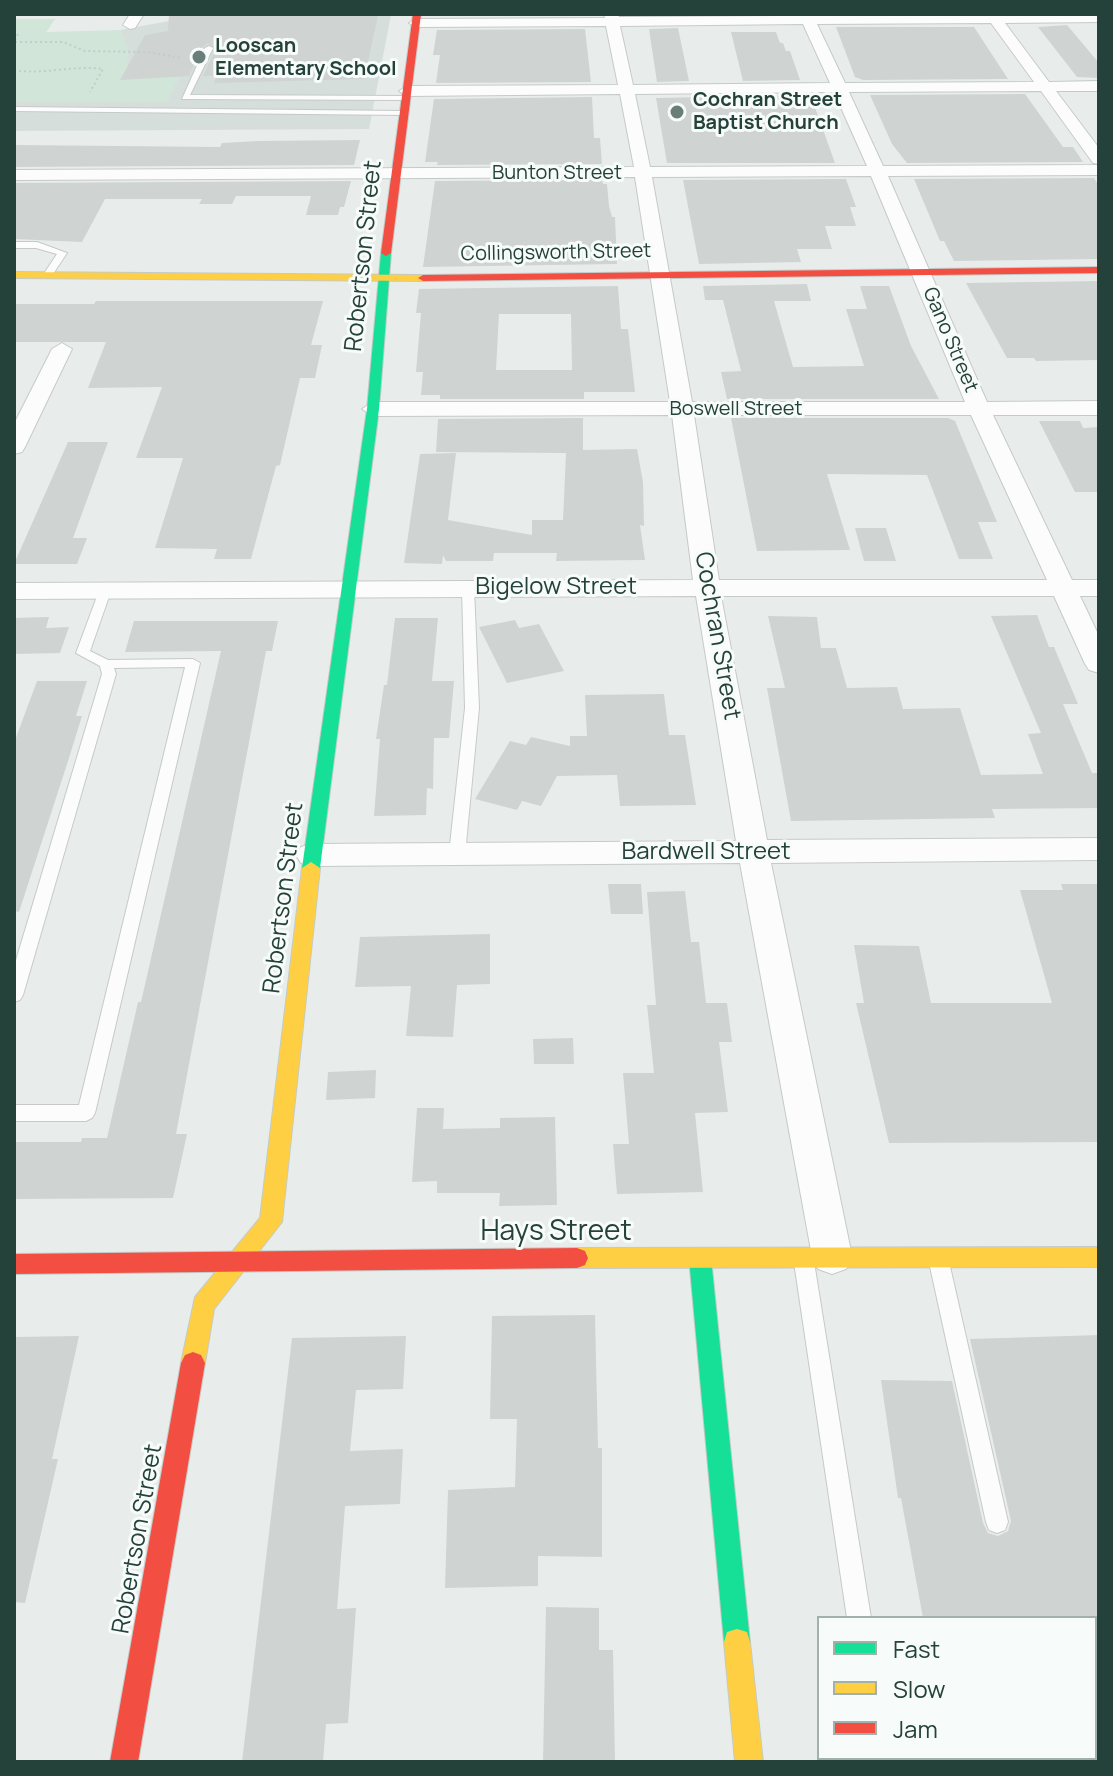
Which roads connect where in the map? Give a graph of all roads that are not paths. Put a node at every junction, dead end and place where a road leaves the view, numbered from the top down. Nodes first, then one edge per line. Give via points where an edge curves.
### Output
1 (993, 16) edge
2 (807, 17) edge
3 (417, 18) edge
4 (612, 18) edge
5 (1099, 18) edge
6 (209, 48) dead end
7 (1047, 86) junction
8 (1099, 86) edge
9 (837, 88) junction
10 (624, 89) junction
11 (406, 100) junction
12 (14, 109) edge
13 (1099, 159) edge
14 (877, 170) junction
15 (1099, 170) edge
16 (643, 172) junction
17 (396, 174) junction
18 (14, 175) edge
19 (14, 245) edge
20 (1099, 270) edge
21 (921, 271) junction
22 (658, 273) junction
23 (14, 275) edge
24 (48, 275) junction
25 (383, 278) junction
26 (62, 349) dead end
27 (1099, 408) edge
28 (373, 409) junction
29 (682, 409) junction
30 (979, 409) junction
31 (14, 447) edge
32 (707, 587) junction
33 (349, 588) junction
34 (468, 588) junction
35 (1099, 588) edge
36 (1064, 589) junction
37 (14, 591) edge
38 (105, 591) junction
39 (106, 664) junction
40 (1099, 664) edge
41 (1099, 849) edge
42 (755, 852) junction
43 (457, 854) junction
44 (312, 855) junction
45 (14, 995) edge
46 (14, 1113) edge
47 (832, 1256) junction
48 (804, 1257) junction
49 (937, 1257) junction
50 (1099, 1257) edge
51 (700, 1258) junction
52 (238, 1262) junction
53 (14, 1264) edge
54 (997, 1522) dead end
55 (859, 1616) edge
56 (124, 1762) edge
57 (749, 1762) edge

1 - 2 street
1 - 5 street
1 - 7 street
2 - 4 street
2 - 9 street, Gano Street
3 - 4 street
3 - 11 street, Robertson Street
4 - 10 street, Cochran Street
6 - 11 lane via 185,97
7 - 8 street
7 - 9 street
7 - 13 street
9 - 10 street
9 - 14 street, Gano Street
10 - 11 street
10 - 16 street, Cochran Street
11 - 12 lane
11 - 17 street, Robertson Street
14 - 15 street, Bunton Street
14 - 16 street, Bunton Street
14 - 21 street, Gano Street
16 - 17 street, Bunton Street
16 - 22 street, Cochran Street
17 - 18 street, Bunton Street
17 - 25 street, Robertson Street
19 - 24 lane via 62,253
20 - 21 street, Collingsworth Street
21 - 22 street, Collingsworth Street
21 - 30 street, Gano Street
22 - 25 street, Collingsworth Street
22 - 29 street, Cochran Street
23 - 24 street, Collingsworth Street
24 - 25 street, Collingsworth Street
25 - 28 street, Robertson Street
26 - 31 street
27 - 30 street, Boswell Street
28 - 29 street, Boswell Street
28 - 33 street, Robertson Street
29 - 30 street, Boswell Street
29 - 32 street, Cochran Street
30 - 36 street, Gano Street
32 - 34 street, Bigelow Street
32 - 36 street, Bigelow Street
32 - 42 street, Cochran Street
33 - 34 street, Bigelow Street
33 - 38 street, Bigelow Street
33 - 44 street, Robertson Street
34 - 43 lane via 471,723
35 - 36 street, Bigelow Street
36 - 40 street, Gano Street
37 - 38 street, Bigelow Street
38 - 39 lane via 83,653
39 - 45 lane via 109,674
39 - 46 lane via 193,663 86,1113
41 - 42 street, Bardwell Street
42 - 43 street, Bardwell Street
42 - 47 street, Cochran Street
43 - 44 street, Bardwell Street
44 - 52 street, Robertson Street via 271,1222
47 - 48 street, Hays Street
47 - 49 street, Hays Street
48 - 51 street, Hays Street
48 - 55 lane
49 - 50 street, Hays Street
49 - 54 lane
51 - 52 street, Hays Street
51 - 57 street
52 - 53 street, Hays Street
52 - 56 street, Robertson Street via 203,1305

